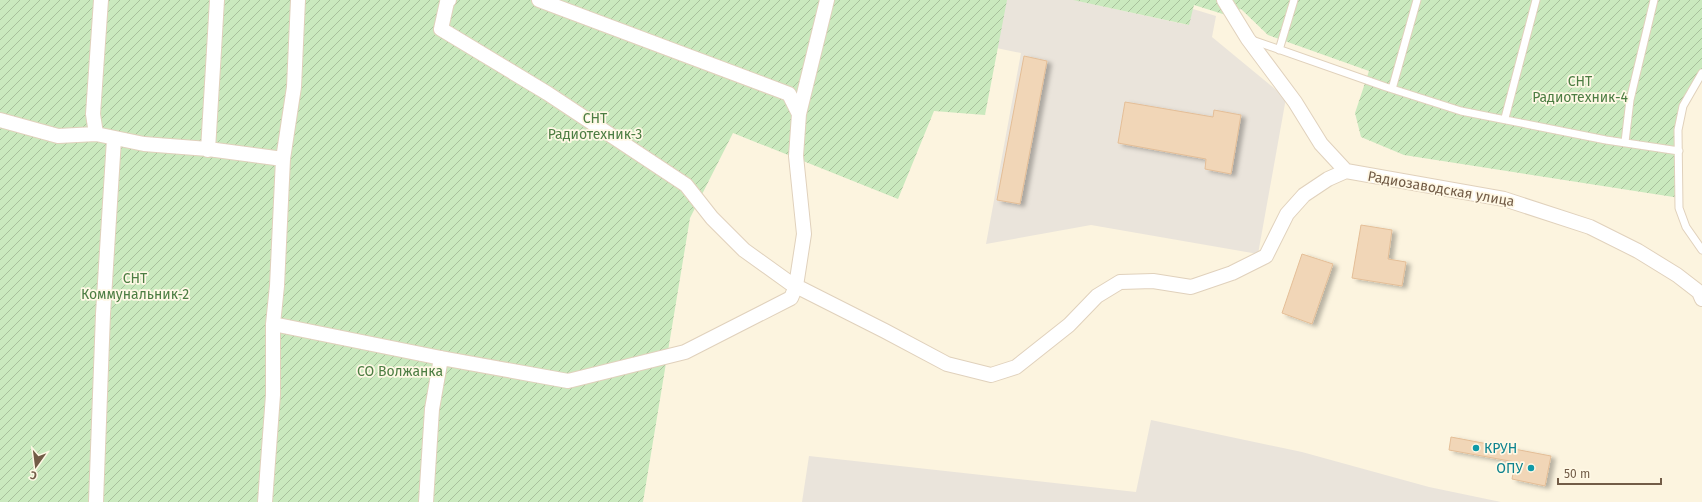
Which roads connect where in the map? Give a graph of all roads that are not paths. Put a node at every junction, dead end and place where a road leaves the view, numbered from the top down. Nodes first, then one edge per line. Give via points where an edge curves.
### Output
1 (101, 0) edge
2 (216, 0) edge
3 (298, 0) edge
4 (449, 0) edge
5 (538, 0) edge
6 (1224, 0) edge
7 (1294, 0) edge
8 (1417, 0) edge
9 (1536, 0) edge
10 (1654, 0) edge
11 (824, 1) edge
12 (1248, 39) junction
13 (1279, 50) junction
14 (1702, 73) edge
15 (1392, 89) junction
16 (799, 114) junction
17 (1504, 118) junction
18 (0, 120) edge
19 (96, 134) junction
20 (114, 139) junction
21 (1625, 142) junction
22 (208, 150) junction
23 (1679, 151) junction
24 (282, 159) junction
25 (1346, 171) junction
26 (1702, 250) edge
27 (796, 286) junction
28 (1702, 299) edge
29 (272, 324) junction
30 (441, 358) junction
31 (96, 502) edge
32 (266, 502) edge
33 (426, 502) edge

1 - 19 street via 93,114
2 - 22 street
3 - 24 street via 294,87
4 - 27 street via 441,29 547,93 686,185 712,218 744,250
5 - 16 street via 790,94
6 - 12 street
7 - 13 lane
8 - 15 lane
9 - 17 lane
10 - 21 lane via 1630,100
11 - 16 street
12 - 13 lane
12 - 25 street via 1295,102 1321,144
13 - 15 lane
14 - 23 lane via 1683,106 1678,130
15 - 17 lane via 1461,111
16 - 27 street via 796,156 804,234
17 - 21 lane
18 - 19 street via 58,136
19 - 20 street
20 - 22 street
20 - 31 street via 103,314
21 - 23 lane
22 - 24 street
23 - 26 lane via 1679,208 1686,227
24 - 29 street via 277,286
25 - 27 street via 1304,195 1287,214 1266,256 1232,273 1191,287 1153,281 1120,282 1097,296 1069,325 1016,366 991,375 947,364
25 - 28 street, Радиозаводская улица via 1504,199 1590,227 1651,259 1699,292
27 - 30 street via 791,298 685,352 568,381
29 - 30 street
29 - 32 street via 274,395
30 - 33 street via 432,409

